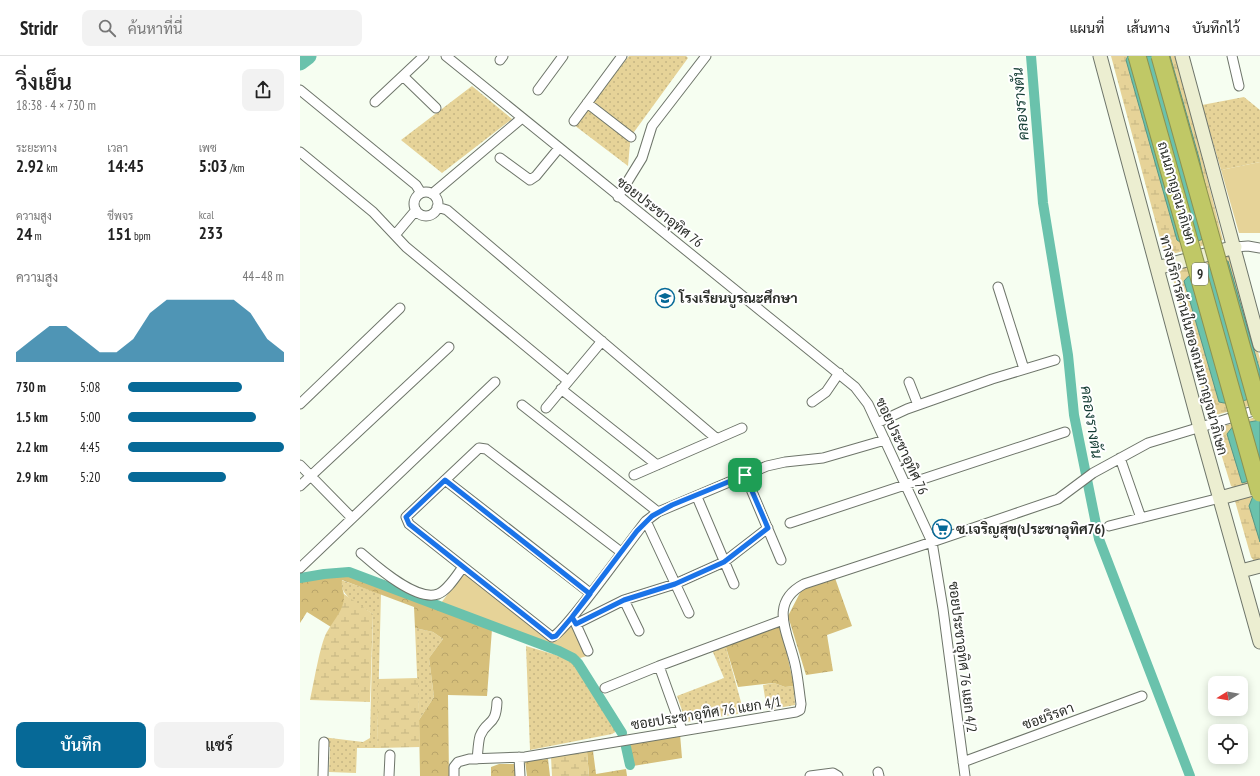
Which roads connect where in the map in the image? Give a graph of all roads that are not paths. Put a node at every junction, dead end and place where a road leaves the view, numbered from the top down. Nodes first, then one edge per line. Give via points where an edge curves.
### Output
1 (424, 56) edge
2 (446, 56) edge
3 (563, 56) edge
4 (622, 56) edge
5 (1100, 56) edge
6 (1137, 56) edge
7 (1160, 56) edge
8 (1182, 56) edge
9 (1232, 56) edge
10 (702, 57) edge
11 (403, 76) junction
12 (1239, 86) dead end
13 (300, 90) edge
14 (538, 90) dead end
15 (375, 102) dead end
16 (587, 104) junction
17 (436, 108) dead end
18 (522, 118) junction
19 (574, 122) dead end
20 (631, 137) dead end
21 (559, 148) junction
22 (300, 152) edge
23 (500, 158) dead end
24 (420, 193) junction
25 (432, 194) junction
26 (618, 197) junction
27 (437, 207) junction
28 (416, 210) junction
29 (395, 235) junction
30 (1235, 247) junction
31 (1260, 248) edge
32 (1157, 268) junction
33 (998, 287) dead end
34 (400, 308) dead end
35 (602, 341) junction
36 (1260, 345) edge
37 (449, 347) dead end
38 (1055, 360) dead end
39 (1024, 369) junction
40 (839, 373) junction
41 (568, 381) junction
42 (496, 382) dead end
43 (909, 382) dead end
44 (562, 389) junction
45 (812, 402) dead end
46 (300, 404) edge
47 (522, 405) dead end
48 (918, 405) junction
49 (546, 408) dead end
50 (1260, 409) edge
51 (1260, 414) edge
52 (877, 423) junction
53 (742, 428) dead end
54 (1200, 428) junction
55 (1065, 432) dead end
56 (717, 439) junction
57 (885, 440) junction
58 (1120, 458) junction
59 (300, 465) edge
60 (658, 465) junction
61 (634, 475) dead end
62 (745, 475) junction
63 (311, 476) junction
64 (445, 480) junction
65 (905, 485) junction
66 (300, 486) edge
67 (1260, 487) edge
68 (1260, 493) edge
69 (697, 497) junction
70 (1220, 498) junction
71 (658, 512) junction
72 (352, 518) junction
73 (1141, 518) junction
74 (646, 521) junction
75 (790, 523) dead end
76 (1109, 526) dead end
77 (768, 528) junction
78 (932, 542) junction
79 (621, 552) junction
80 (361, 553) dead end
81 (781, 560) dead end
82 (724, 562) junction
83 (1260, 566) edge
84 (463, 567) junction
85 (300, 568) edge
86 (1241, 571) junction
87 (675, 584) junction
88 (734, 584) dead end
89 (590, 594) junction
90 (624, 600) junction
91 (689, 612) dead end
92 (783, 620) junction
93 (574, 621) junction
94 (639, 631) dead end
95 (1260, 642) edge
96 (588, 651) dead end
97 (659, 666) junction
98 (605, 688) dead end
99 (1142, 696) dead end
100 (497, 702) dead end
101 (682, 730) junction
102 (324, 742) dead end
103 (390, 755) dead end
104 (519, 757) junction
105 (477, 759) junction
106 (963, 762) junction
107 (323, 776) edge
108 (389, 776) edge
109 (454, 776) edge
110 (520, 776) edge
111 (810, 776) edge
112 (838, 776) edge
113 (965, 776) edge

1 - 11 street
2 - 18 street, ซอยประชาอุทิศ 76
3 - 14 street
4 - 16 street
5 - 32 main road, ทางบริการด้านในของถนนกาญจนาภิเษก
6 - 68 highway, ถนนกาญจนาภิเษก / 9, bridge
7 - 51 highway, ถนนกาญจนาภิเษก / 9, bridge
8 - 30 main road
9 - 12 street
10 - 26 street via 652,126 642,158
11 - 15 street
11 - 17 street
13 - 24 street via 416,185
16 - 19 street
16 - 20 street
18 - 21 street, ซอยประชาอุทิศ 76
18 - 25 street
21 - 23 street via 530,180
21 - 26 street, ซอยประชาอุทิศ 76
22 - 29 street via 373,212
24 - 25 street
24 - 28 street via 414,203
25 - 27 street via 437,199
26 - 40 street, ซอยประชาอุทิศ 76
27 - 28 street via 433,213 426,216
27 - 35 street via 447,210
28 - 29 street
29 - 41 street via 406,247
30 - 31 street
30 - 32 main road
30 - 36 main road
32 - 54 main road, ทางบริการด้านในของถนนกาญจนาภิเษก
33 - 39 street
34 - 46 street
35 - 41 street
35 - 56 street
37 - 63 street
38 - 39 street
39 - 48 street
40 - 45 street via 826,392
40 - 52 street, ซอยประชาอุทิศ 76 via 863,396
41 - 44 street
42 - 72 street
43 - 48 street
44 - 49 street
44 - 60 street
47 - 71 street
48 - 52 street
50 - 54 street
52 - 57 street, ซอยประชาอุทิศ 76
53 - 56 street
54 - 58 street via 1148,443
54 - 70 main road, ทางบริการด้านในของถนนกาญจนาภิเษก
55 - 65 street
56 - 60 street
57 - 62 street via 828,457 767,466
57 - 65 street, ซอยประชาอุทิศ 76
58 - 73 street
58 - 78 street via 1043,506
59 - 63 street
60 - 61 street
62 - 69 street
62 - 77 street
63 - 66 street
63 - 72 street
64 - 79 street via 479,448 486,449
64 - 84 street via 406,517 409,524
64 - 89 street
65 - 75 street
65 - 78 street, ซอยประชาอุทิศ 76
67 - 70 main road
69 - 71 street
69 - 82 street
70 - 73 street
70 - 86 main road, ทางบริการด้านในของถนนกาญจนาภิเษก
71 - 74 street
72 - 85 street
73 - 76 street
74 - 79 street
74 - 87 street
77 - 81 street
77 - 82 street
78 - 92 street, ซอยประชาอุทิศ 76 แยก 4/1 via 804,584 790,593 783,610
78 - 106 street, ซอยประชาอุทิศ 76 แยก 4/2
79 - 89 street
80 - 84 street via 398,583 430,595 444,590
82 - 87 street
82 - 88 street
83 - 86 main road
84 - 93 street via 548,636 556,636
86 - 95 main road, ทางบริการด้านในของถนนกาญจนาภิเษก
87 - 90 street
87 - 91 street
89 - 93 street
90 - 93 street
90 - 94 street
92 - 97 street
92 - 101 street, ซอยประชาอุทิศ 76 แยก 4/1 via 795,664 802,704 800,710
93 - 96 street
97 - 98 street
97 - 101 street
99 - 106 street, ซอยริรดา
100 - 105 street via 494,721 480,736
101 - 104 street, ซอยประชาอุทิศ 76 แยก 4/1
102 - 107 street
103 - 108 street
104 - 105 street, ซอยประชาอุทิศ 76 แยก 4/1
104 - 110 street
105 - 109 street, ซอยประชาอุทิศ 76 แยก 4/1 via 458,762 454,767
106 - 113 street, ซอยประชาอุทิศ 76 แยก 4/2
111 - 112 street via 833,773

